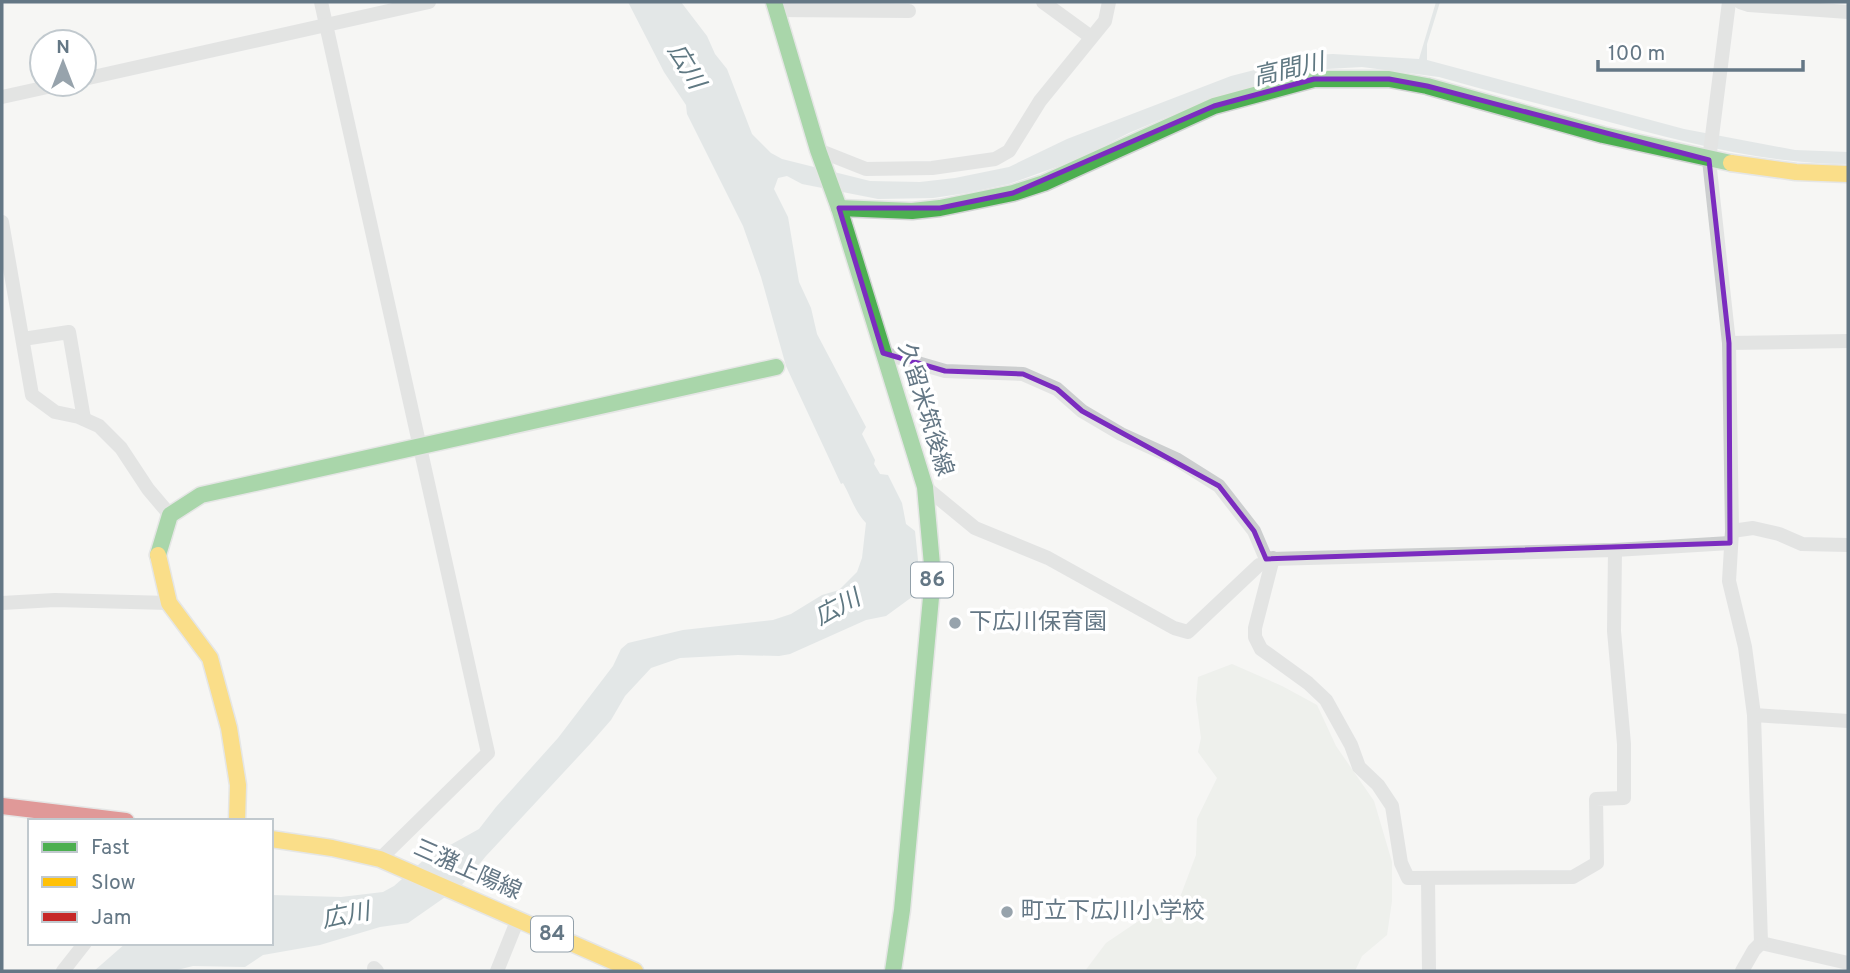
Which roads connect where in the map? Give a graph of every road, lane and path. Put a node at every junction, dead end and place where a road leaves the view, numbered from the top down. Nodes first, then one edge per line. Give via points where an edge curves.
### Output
1 (321, 2) edge
2 (429, 2) edge
3 (1043, 2) edge
4 (1109, 2) edge
5 (1729, 2) edge
6 (1740, 2) edge
7 (775, 6) edge
8 (813, 6) edge
9 (909, 11) dead end
10 (1848, 12) edge
11 (326, 25) junction
12 (1091, 37) junction
13 (98, 76) edge
14 (28, 91) edge
15 (2, 97) edge
16 (821, 156) junction
17 (1709, 160) junction
18 (1848, 174) edge
19 (838, 204) junction
20 (2, 222) edge
21 (6, 267) edge
22 (23, 339) junction
23 (1848, 341) edge
24 (1729, 343) junction
25 (883, 353) junction
26 (776, 367) dead end
27 (84, 419) junction
28 (421, 445) junction
29 (925, 487) junction
30 (170, 515) junction
31 (1731, 537) junction
32 (1848, 545) edge
33 (1615, 550) junction
34 (1273, 558) junction
35 (1259, 565) dead end
36 (2, 603) edge
37 (169, 603) junction
38 (1754, 715) junction
39 (1848, 721) edge
40 (2, 806) edge
41 (109, 819) edge
42 (237, 819) edge
43 (273, 839) edge
44 (387, 862) junction
45 (1428, 878) junction
46 (518, 919) junction
47 (1762, 943) junction
48 (83, 945) edge
49 (1848, 963) edge
50 (63, 971) edge
51 (497, 971) edge
52 (635, 971) edge
53 (893, 971) edge
54 (1429, 971) edge
55 (1742, 971) edge

1 - 11 street
2 - 11 street
3 - 12 street
4 - 12 street via 1104,21
5 - 17 street
6 - 10 street
7 - 8 street
7 - 16 street, 久留米筑後線 / 86
8 - 9 street
11 - 13 street
11 - 28 street
12 - 16 street via 1040,101 1009,151 995,159 932,168 866,169
14 - 15 street
16 - 19 street, 久留米筑後線 / 86
17 - 18 street
17 - 19 street via 1427,86 1389,79 1314,79 1214,106 1044,183 1013,192 912,211
17 - 24 street
19 - 25 street, 久留米筑後線 / 86
20 - 21 street
21 - 22 street
22 - 27 street via 32,395 55,412
22 - 27 street via 69,332
23 - 24 street
24 - 31 street
25 - 29 street, 久留米筑後線 / 86
25 - 34 street via 945,371 1023,374 1057,389 1082,411 1219,486 1254,531 1266,559
26 - 28 street
27 - 30 street via 99,426 121,448
28 - 30 street via 201,495
28 - 44 street via 488,752
29 - 35 street via 975,528 1048,558 1188,632
29 - 53 street, 久留米筑後線 / 86 via 933,576
30 - 37 street via 158,557
31 - 32 street via 1753,528 1802,544
31 - 33 street
31 - 38 street via 1729,581 1745,647
33 - 34 street
33 - 45 street via 1614,631 1623,798 1596,799 1597,863 1573,877
34 - 45 street via 1255,637 1261,649 1326,700 1359,767 1392,806 1401,863 1408,878
36 - 37 street
37 - 42 street via 210,658 229,728
38 - 39 street
38 - 47 street
40 - 41 street
43 - 44 street, 三潴上陽線 / 84
44 - 46 street, 三潴上陽線 / 84
45 - 54 street
46 - 51 street
46 - 52 street, 三潴上陽線 / 84
47 - 49 street
47 - 55 street
48 - 50 street

